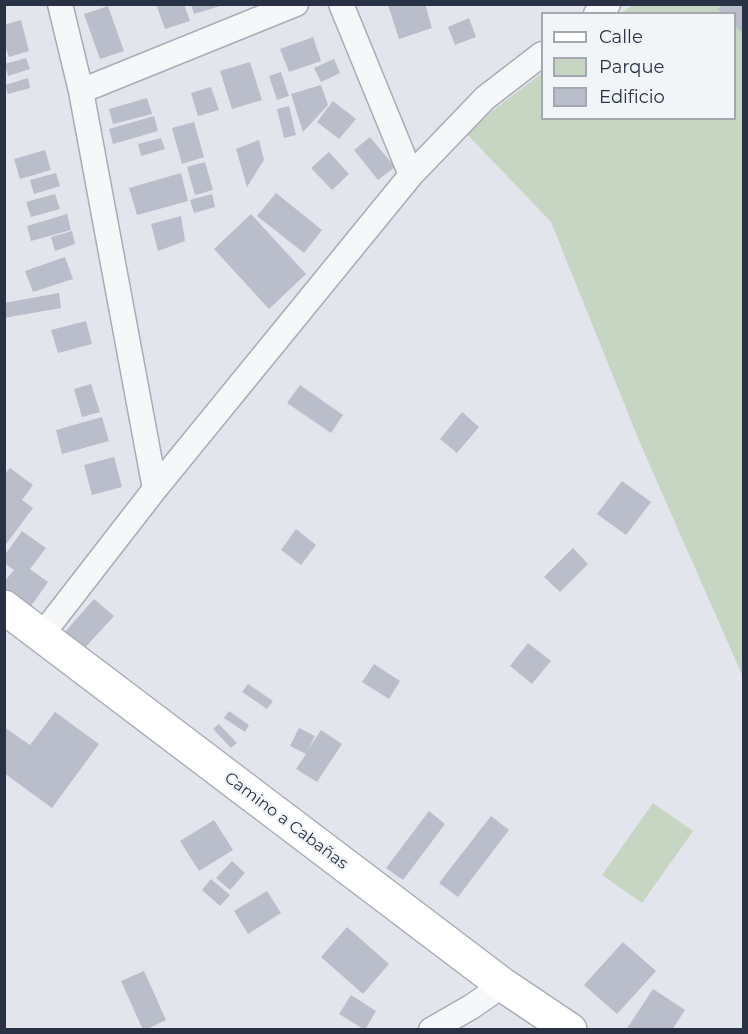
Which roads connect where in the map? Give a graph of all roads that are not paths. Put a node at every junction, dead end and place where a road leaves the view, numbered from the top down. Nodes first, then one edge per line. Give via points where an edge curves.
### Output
1 (60, 4) edge
2 (296, 4) edge
3 (341, 4) edge
4 (541, 56) edge
5 (81, 91) junction
6 (411, 175) junction
7 (155, 489) junction
8 (4, 607) edge
9 (41, 636) junction
10 (503, 985) junction
11 (431, 1029) edge
12 (570, 1029) edge

1 - 5 street
2 - 5 street
3 - 6 street
4 - 6 street via 485,98
5 - 7 street
6 - 7 street
7 - 9 street
8 - 9 street, Camino a Cabañas
9 - 10 street, Camino a Cabañas
10 - 11 street
10 - 12 street, Camino a Cabañas

